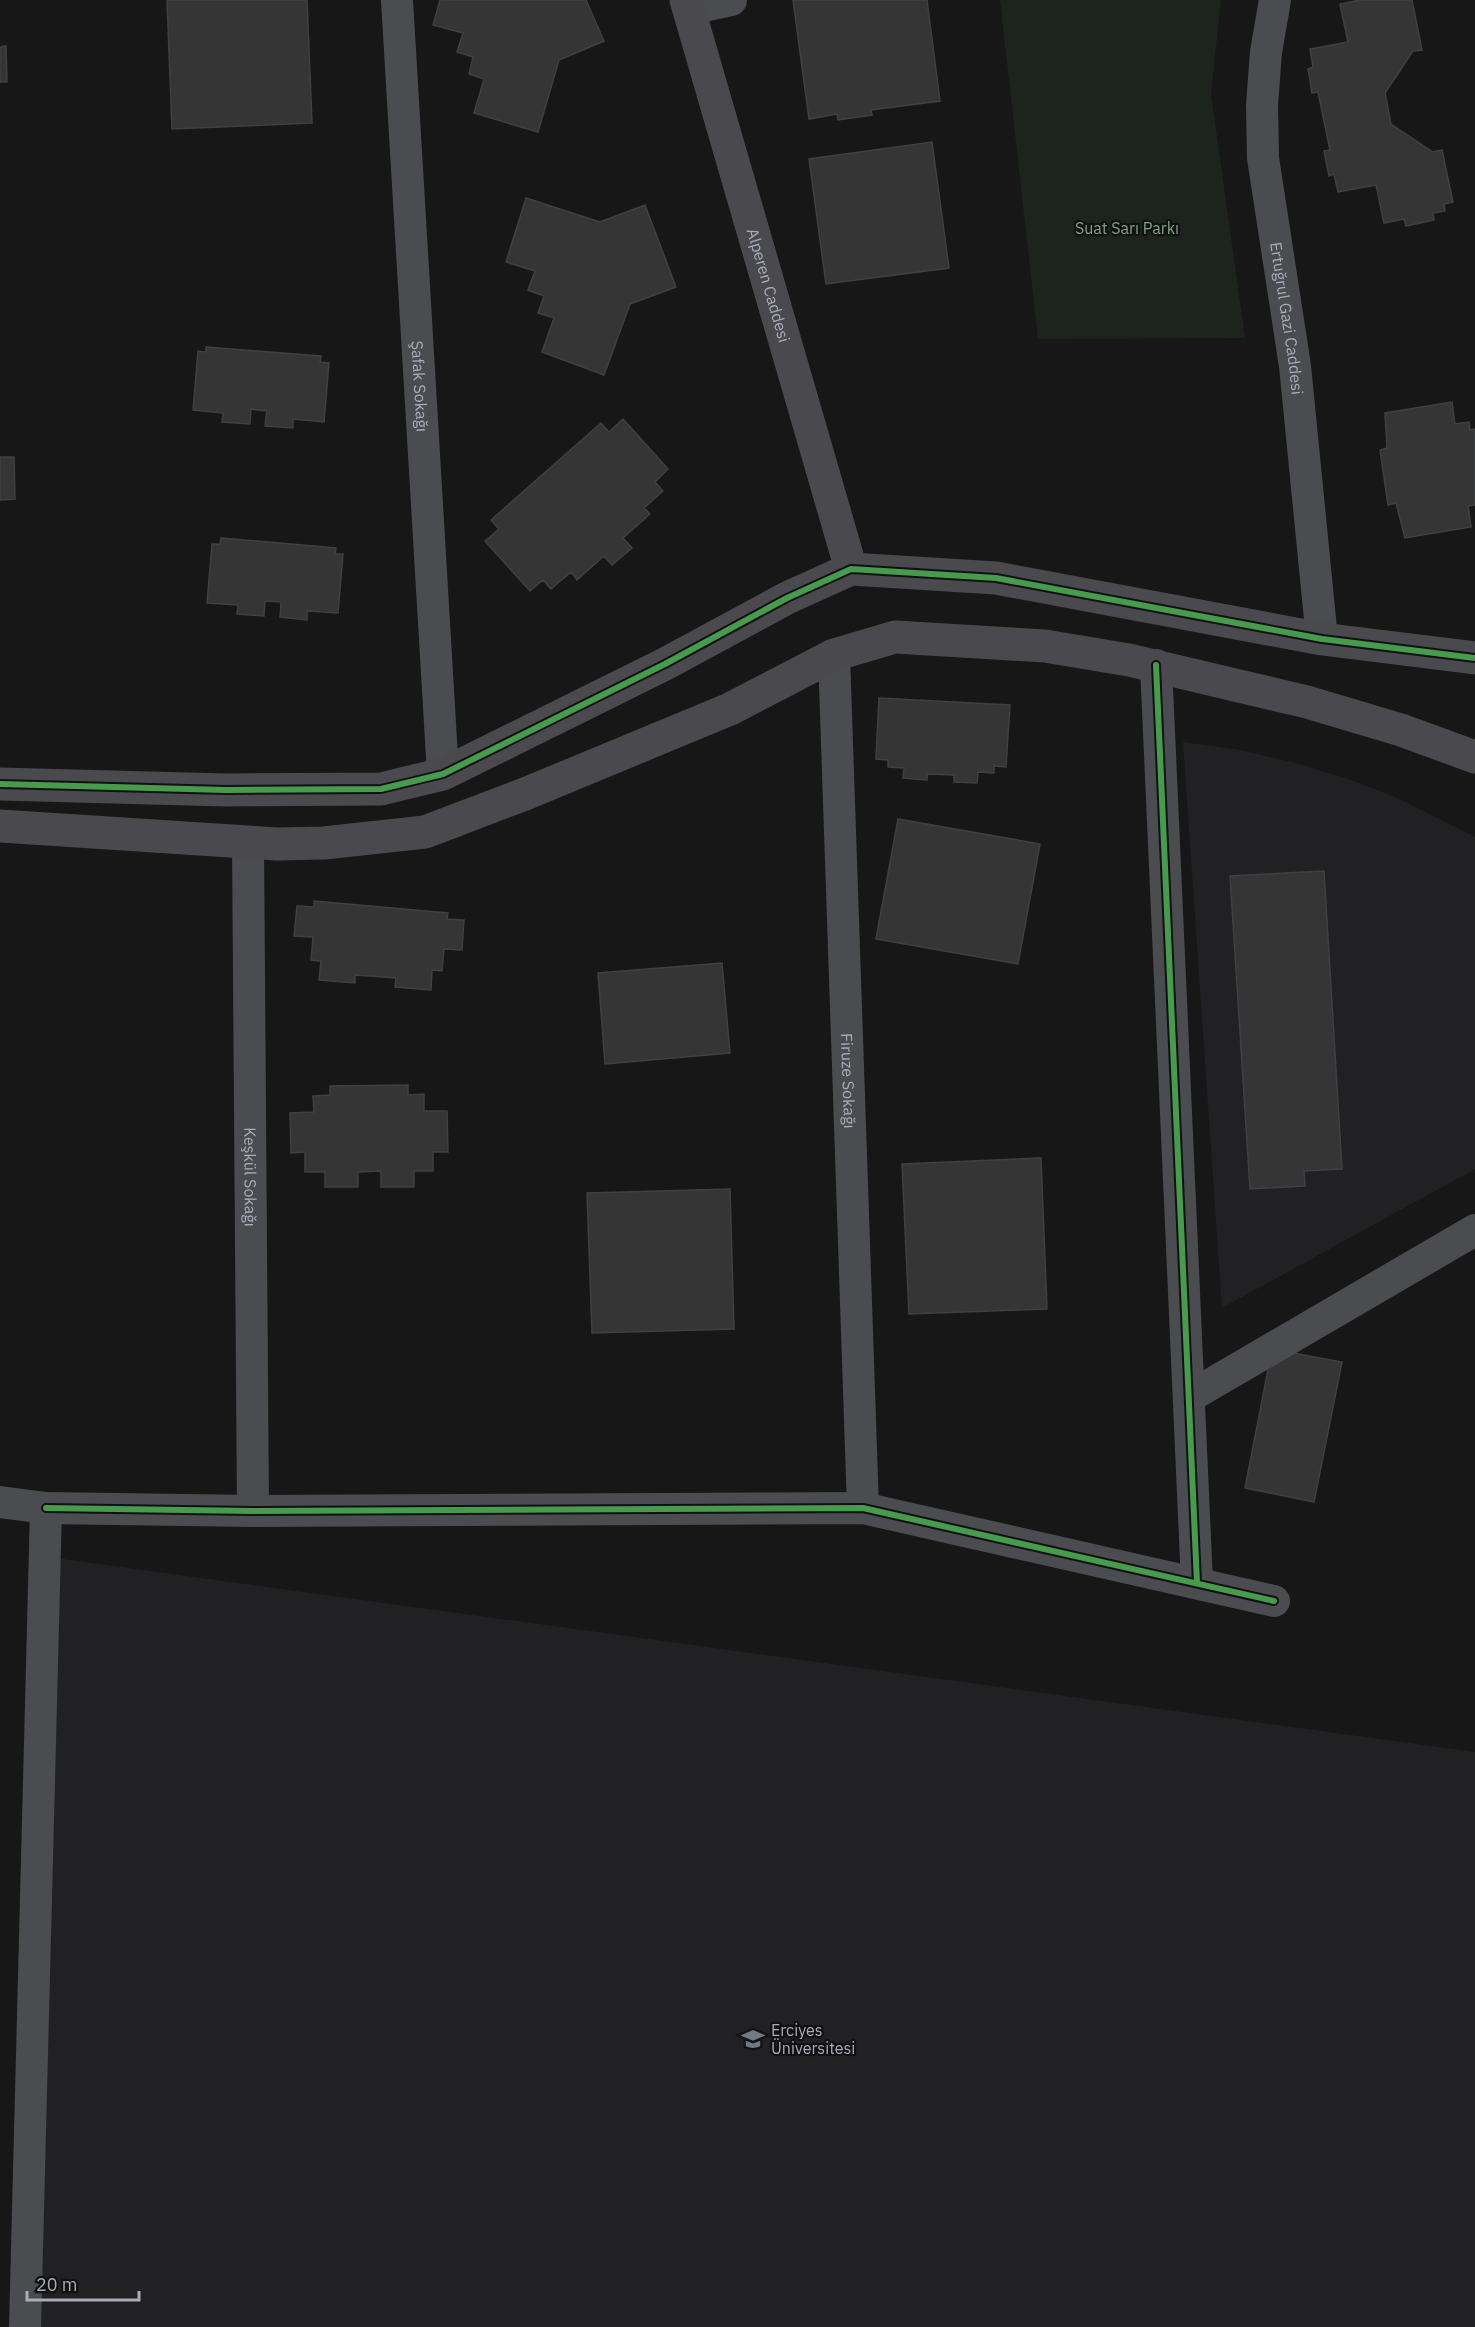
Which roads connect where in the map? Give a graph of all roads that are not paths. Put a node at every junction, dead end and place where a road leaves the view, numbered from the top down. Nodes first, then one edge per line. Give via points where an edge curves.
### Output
1 (397, 0) edge
2 (731, 0) edge
3 (1275, 0) edge
4 (687, 4) edge
5 (851, 569) junction
6 (1322, 639) junction
7 (834, 655) junction
8 (1475, 658) edge
9 (1156, 665) junction
10 (1475, 757) edge
11 (442, 774) junction
12 (0, 784) edge
13 (0, 826) edge
14 (248, 843) junction
15 (1475, 1230) edge
16 (1188, 1397) junction
17 (0, 1502) edge
18 (46, 1508) junction
19 (864, 1508) junction
20 (253, 1511) junction
21 (1197, 1583) junction
22 (1274, 1601) dead end
23 (25, 2327) edge

1 - 11 street, Şafak Sokağı
2 - 4 street
3 - 6 street, Ertuğrul Gazi Caddesi via 1263,84 1263,158 1295,366
4 - 5 street, Alperen Caddesi
5 - 6 street via 996,578
5 - 11 street via 787,597 665,664
6 - 8 street
7 - 9 street via 895,637 1045,646
7 - 14 street via 730,709 425,832 324,843
7 - 19 street, Firuze Sokağı
9 - 10 street via 1307,702
9 - 16 street
11 - 12 street via 381,789 226,790
13 - 14 street
14 - 20 street, Keşkül Sokağı
15 - 16 street
16 - 21 street
17 - 18 street
18 - 20 street
18 - 23 street
19 - 20 street
19 - 21 street
21 - 22 street

